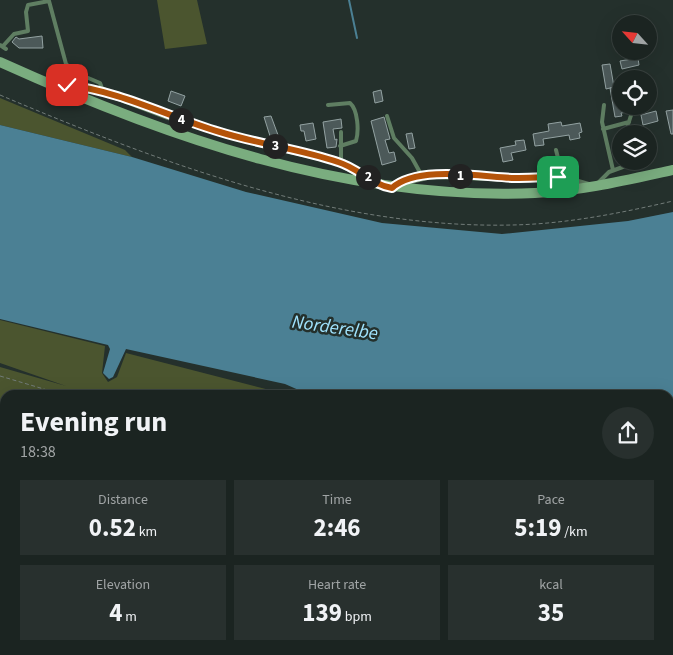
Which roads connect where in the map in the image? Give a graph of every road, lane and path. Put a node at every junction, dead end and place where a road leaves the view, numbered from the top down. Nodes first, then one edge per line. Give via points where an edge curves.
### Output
1 (3, 47) edge
2 (0, 62) edge
3 (52, 86) junction
4 (102, 91) junction
5 (0, 95) edge
6 (328, 104) dead end
7 (604, 105) dead end
8 (631, 115) edge
9 (387, 116) dead end
10 (629, 122) junction
11 (628, 125) edge
12 (603, 129) junction
13 (341, 132) dead end
14 (340, 146) junction
15 (556, 150) dead end
16 (341, 163) junction
17 (612, 166) edge
18 (613, 170) edge
19 (673, 170) edge
20 (422, 176) junction
21 (563, 178) junction
22 (380, 186) junction
23 (392, 188) junction
24 (594, 188) junction
25 (673, 201) edge
26 (0, 376) edge
27 (47, 390) edge

1 - 4 lane via 14,34 28,31 28,5 50,1 66,64 74,72 100,83
2 - 3 street
3 - 4 street
3 - 22 street via 114,112 221,148
4 - 16 street via 229,135
5 - 25 path via 109,141 193,169 361,213 432,222 513,225 595,217
6 - 14 lane via 350,103 354,110 358,129 356,142
7 - 12 lane
8 - 10 lane
9 - 20 lane via 394,138 412,158
10 - 11 lane
10 - 12 lane
12 - 17 lane
13 - 14 lane
14 - 16 lane
15 - 21 lane
16 - 22 street
18 - 24 lane
19 - 24 street
20 - 21 street
20 - 23 street
21 - 24 street
22 - 23 street
23 - 24 street via 498,194
26 - 27 path

